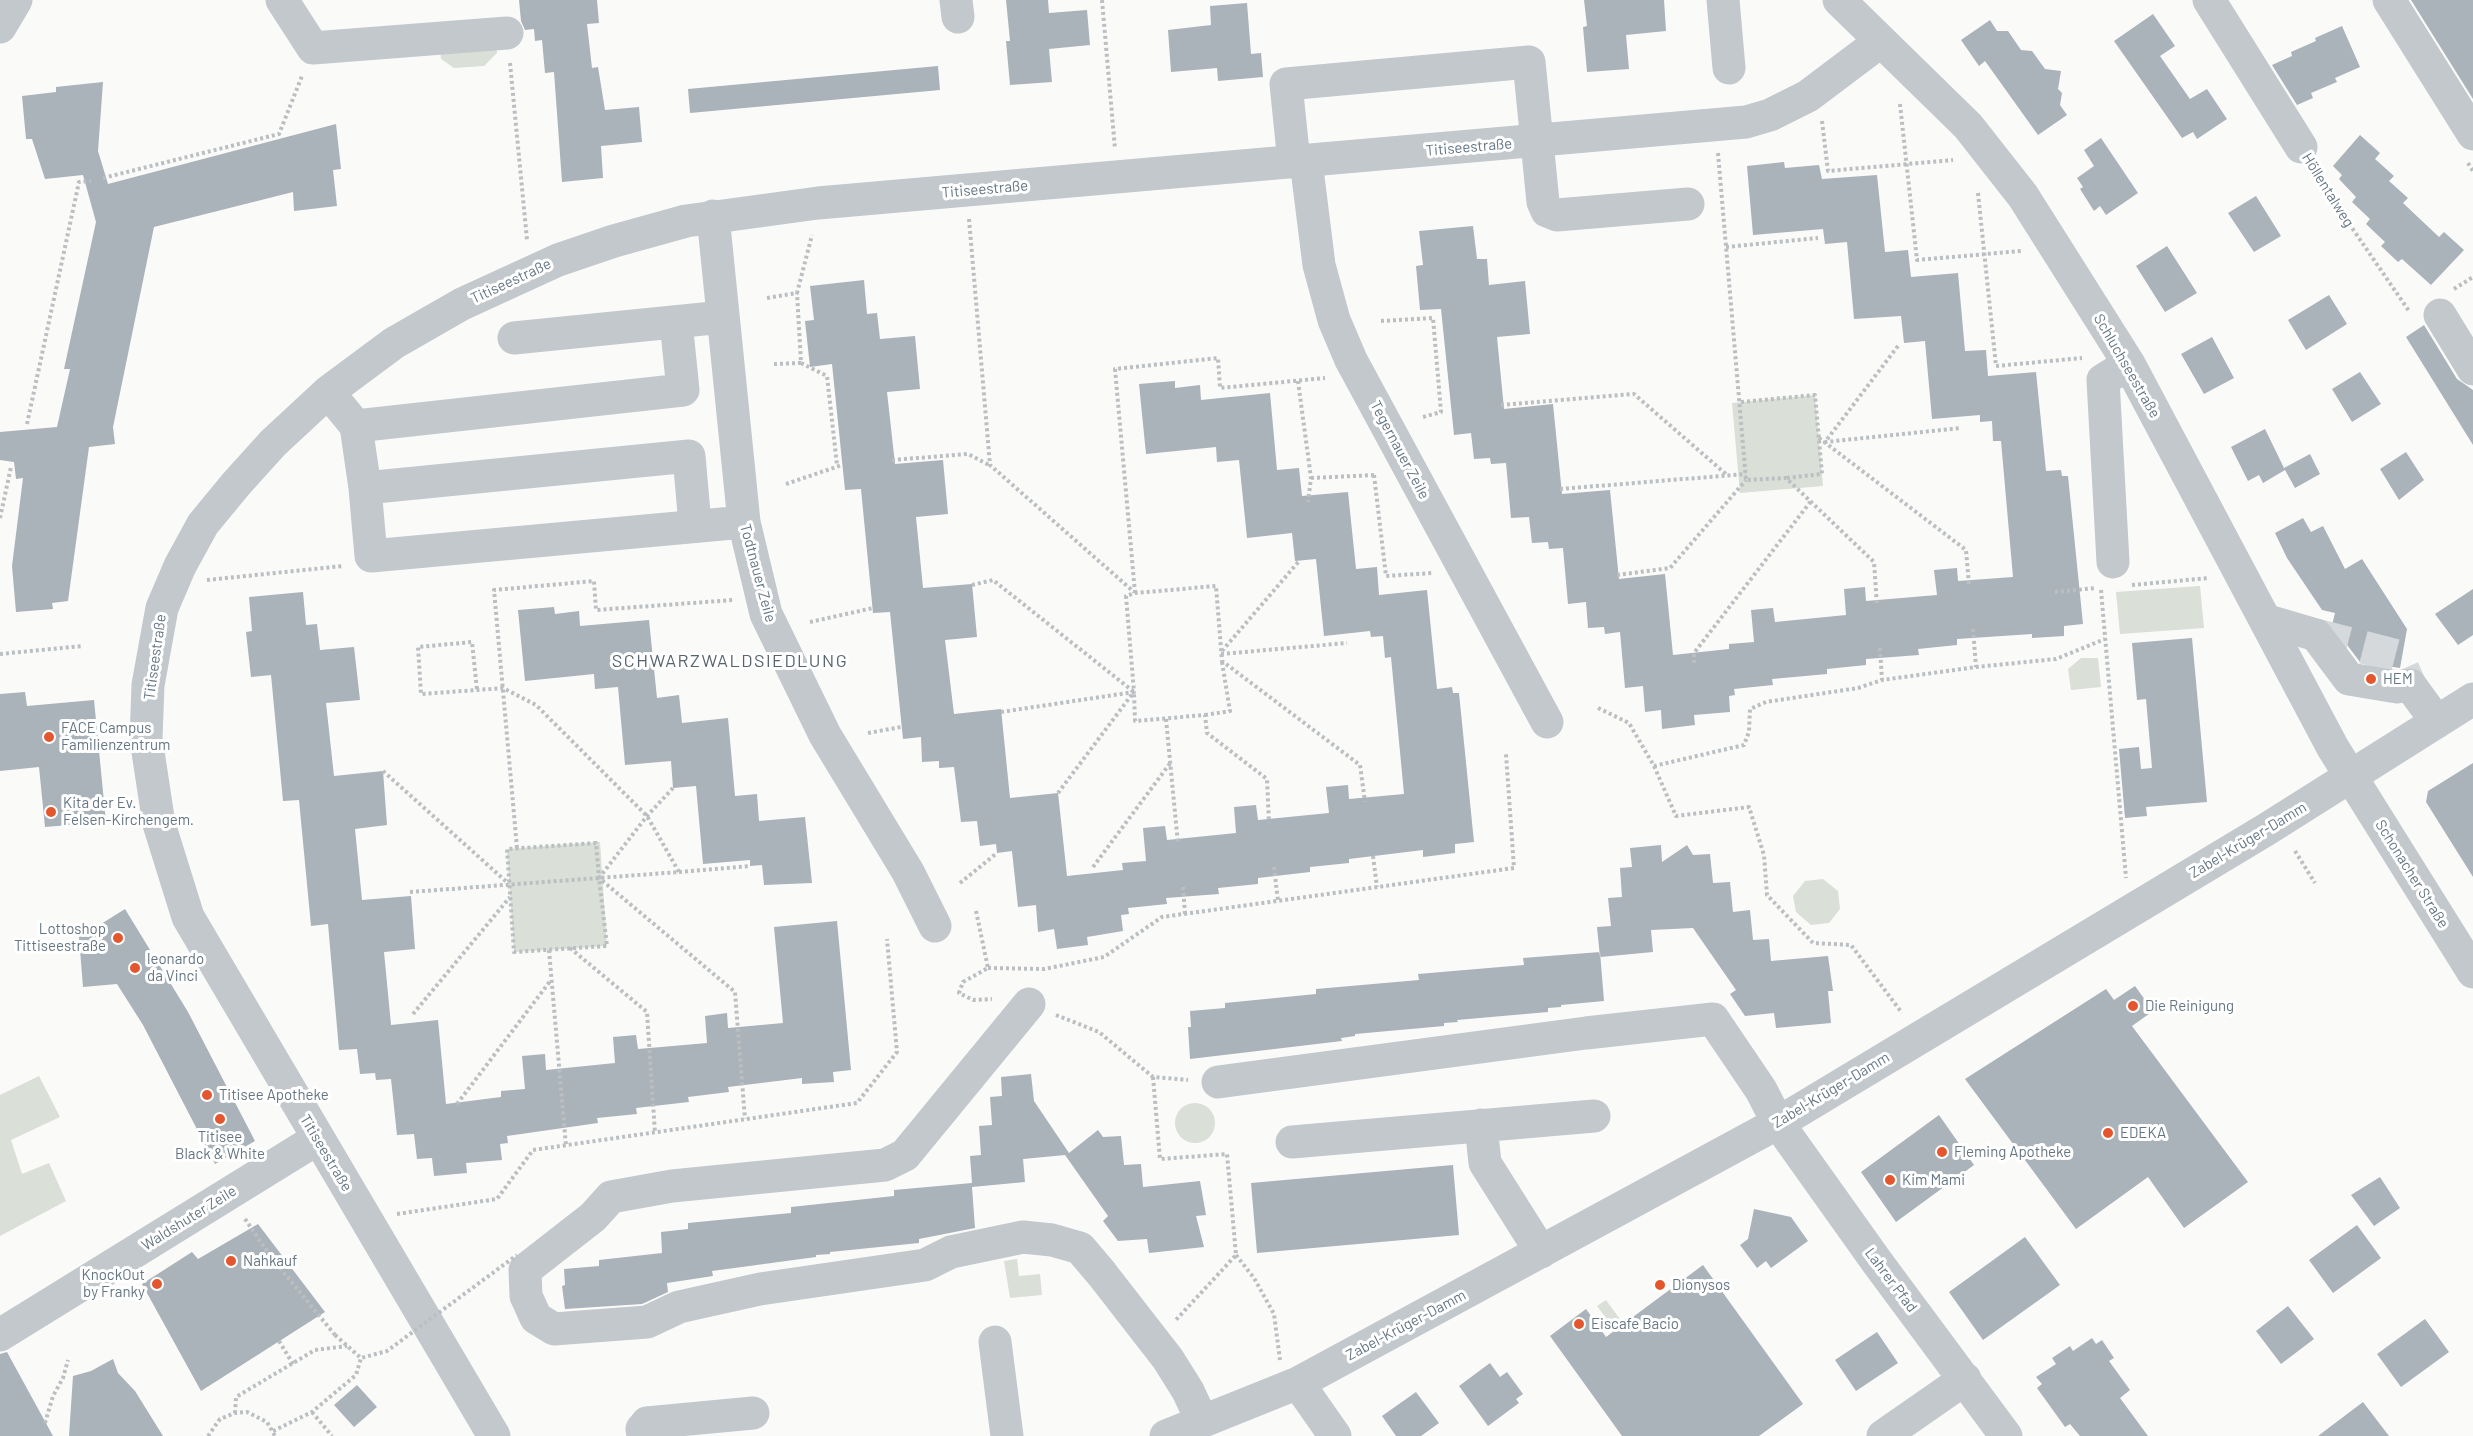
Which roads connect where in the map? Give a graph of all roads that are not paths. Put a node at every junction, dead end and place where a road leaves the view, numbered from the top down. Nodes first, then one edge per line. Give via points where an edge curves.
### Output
1 (16, 0) edge
2 (282, 0) edge
3 (1723, 0) edge
4 (1839, 0) edge
5 (2209, 0) edge
6 (2389, 0) edge
7 (0, 27) edge
8 (507, 33) road end
9 (1881, 41) junction
10 (1729, 68) dead end
11 (2473, 134) edge
12 (1537, 141) junction
13 (2301, 147) road end
14 (1300, 161) junction
15 (1688, 204) dead end
16 (713, 216) junction
17 (2433, 308) road end
18 (723, 317) junction
19 (676, 322) junction
20 (514, 338) dead end
21 (2129, 364) junction
22 (2473, 369) edge
23 (328, 392) junction
24 (356, 426) junction
25 (365, 488) junction
26 (744, 522) junction
27 (695, 525) junction
28 (2112, 580) road end
29 (2265, 620) junction
30 (2473, 699) edge
31 (1547, 722) dead end
32 (2437, 722) junction
33 (2351, 777) junction
34 (935, 926) dead end
35 (2473, 972) edge
36 (1029, 1004) road end
37 (1218, 1082) road end
38 (1594, 1116) dead end
39 (1778, 1123) junction
40 (1481, 1125) junction
41 (317, 1139) junction
42 (1292, 1142) dead end
43 (1540, 1252) junction
44 (0, 1335) edge
45 (995, 1342) dead end
46 (1965, 1379) junction
47 (1291, 1386) junction
48 (753, 1413) dead end
49 (1202, 1421) junction
50 (494, 1436) edge
51 (643, 1436) edge
52 (1007, 1436) edge
53 (1166, 1436) edge
54 (1335, 1436) edge
55 (1883, 1436) edge
56 (2006, 1436) edge

1 - 7 street
2 - 8 street via 313,48
3 - 10 street
4 - 9 street, Schluchseestraße
5 - 13 street, Höllentalweg
6 - 11 street
9 - 12 street, Titiseestraße via 1808,96 1746,122
9 - 21 street, Schluchseestraße via 1968,126 2023,196
12 - 14 street, Titiseestraße
12 - 14 street, Tegernauer Zeile via 1529,62 1286,84
12 - 15 street via 1547,211 1557,215
14 - 16 street, Titiseestraße via 818,203
14 - 31 street, Tegernauer Zeile via 1319,265 1334,320 1351,360
16 - 18 street, Todtnauer Zeile
16 - 23 street, Titiseestraße via 558,260 462,304 394,343
17 - 22 street
18 - 19 street
18 - 26 street, Todtnauer Zeile
19 - 20 street
19 - 24 street via 683,390
21 - 28 street via 2103,380
21 - 29 street, Schluchseestraße
23 - 24 street
23 - 41 street, Titiseestraße via 236,484 203,524 180,566 162,608 148,685 146,740 159,824 188,917
24 - 25 street
25 - 27 street via 371,556
25 - 27 street via 689,456
26 - 27 street
26 - 34 street, Todtnauer Zeile via 766,614 825,735 908,872
29 - 32 street via 2316,635 2349,680 2397,687 2410,685
29 - 33 street, Schluchseestraße
30 - 32 street, Zabel-Krüger-Damm
32 - 33 street, Zabel-Krüger-Damm
33 - 35 street, Schonacher Straße
33 - 39 street, Zabel-Krüger-Damm
36 - 49 street via 905,1155 885,1165 672,1185 611,1197 525,1270 526,1296 537,1318 554,1329 646,1322 679,1307 760,1289 925,1265 951,1252 1023,1237 1052,1240 1080,1248 1155,1343 1188,1391
37 - 39 street, Lahrer Pfad via 1713,1019 1761,1090
38 - 40 street
39 - 43 street, Zabel-Krüger-Damm
39 - 46 street, Lahrer Pfad
40 - 42 street
40 - 43 street via 1485,1163
41 - 44 street, Waldshuter Zeile
41 - 50 street, Titiseestraße
43 - 47 street, Zabel-Krüger-Damm
45 - 52 street
46 - 55 street
46 - 56 street, Lahrer Pfad
47 - 49 street, Zabel-Krüger-Damm
47 - 54 street
48 - 51 street via 647,1423 642,1429
49 - 53 street, Zabel-Krüger-Damm

